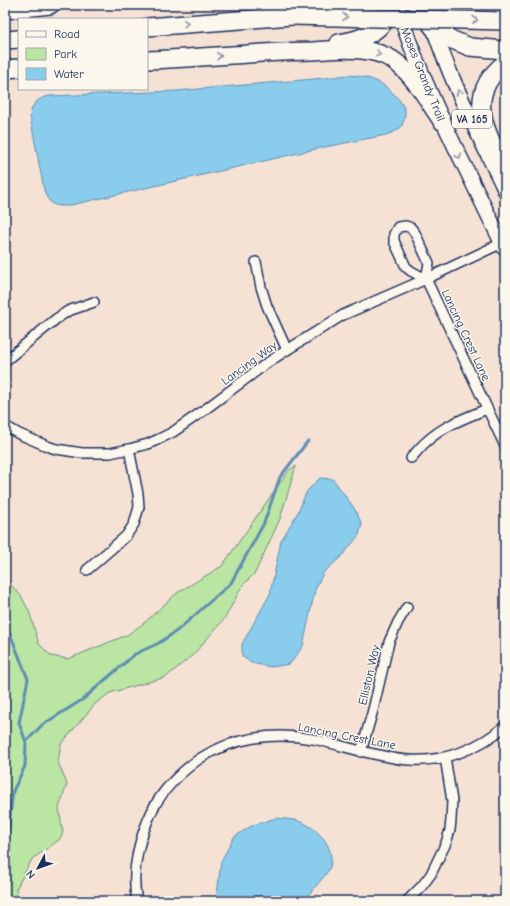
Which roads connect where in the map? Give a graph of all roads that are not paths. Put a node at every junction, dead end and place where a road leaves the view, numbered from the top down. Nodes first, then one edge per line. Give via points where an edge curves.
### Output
1 (50, 5) edge
2 (410, 6) edge
3 (5, 10) edge
4 (505, 21) edge
5 (404, 25) joint
6 (148, 27) edge
7 (433, 27) junction
8 (18, 38) edge
9 (5, 40) edge
10 (440, 48) junction
11 (505, 50) edge
12 (284, 51) junction
13 (148, 60) edge
14 (505, 63) edge
15 (18, 68) edge
16 (5, 69) edge
17 (442, 121) junction
18 (505, 170) edge
19 (505, 190) edge
20 (504, 246) edge
21 (256, 262) dead end
22 (426, 279) junction
23 (94, 302) dead end
24 (287, 350) junction
25 (5, 361) edge
26 (487, 409) junction
27 (5, 426) edge
28 (505, 446) edge
29 (129, 449) junction
30 (411, 458) dead end
31 (87, 570) dead end
32 (408, 607) dead end
33 (505, 726) edge
34 (361, 752) junction
35 (445, 757) junction
36 (137, 901) edge
37 (407, 901) edge

1 - 3 highway
2 - 5 highway
2 - 7 highway
2 - 10 highway
2 - 12 highway via 390,15 366,36 350,42
6 -> 4 highway, bridge via 292,16
5 - 17 main road, Moses Grandy Trail / VA 165 via 418,66
7 - 10 main road, VA 165
7 - 11 highway via 464,45
8 - 9 highway
19 -> 10 main road, VA 165
13 -> 12 highway
12 -> 17 highway via 357,49 387,57 410,74
14 - 18 highway via 490,80 482,97 481,110 487,132
15 - 16 highway
17 -> 20 main road, Moses Grandy Trail / VA 165
20 - 22 street, Lancing Way
21 - 24 street via 267,306
22 - 22 street via 406,268 394,241 398,227 406,226 415,233 429,263
22 - 24 street, Lancing Way via 343,315
22 - 26 street, Lancing Crest Lane
23 - 25 street via 68,311
24 - 29 street, Lancing Way via 173,432
26 - 28 street, Lancing Crest Lane
26 - 30 street via 443,429
27 - 29 street, Lancing Way via 33,441 56,449 82,453 110,453
29 - 31 street via 138,494 134,524 126,536
32 - 34 street, Elliston Way via 389,642
33 - 35 street, Lancing Crest Lane via 477,745
34 - 35 street, Lancing Crest Lane via 410,760
34 - 36 street, Lancing Crest Lane via 312,739 270,736 251,738 207,754 175,778 148,818 135,867
35 - 37 street via 452,801 450,830 431,874

